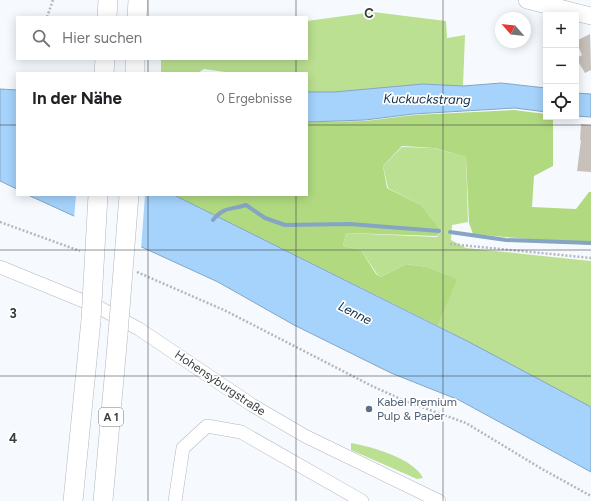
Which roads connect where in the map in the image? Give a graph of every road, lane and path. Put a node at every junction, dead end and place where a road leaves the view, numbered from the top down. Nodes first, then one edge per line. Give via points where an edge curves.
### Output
1 (53, 0) edge
2 (108, 0) edge
3 (138, 0) edge
4 (527, 0) edge
5 (47, 16) edge
6 (107, 16) edge
7 (137, 16) edge
8 (591, 16) edge
9 (105, 60) edge
10 (135, 60) edge
11 (104, 72) edge
12 (135, 72) edge
13 (98, 196) edge
14 (129, 196) edge
15 (0, 222) edge
16 (450, 244) dead end
17 (82, 251) dead end
18 (591, 258) edge
19 (0, 267) edge
20 (131, 270) dead end
21 (591, 496) edge
22 (73, 501) edge
23 (103, 501) edge
24 (175, 501) edge
25 (362, 501) edge
26 (440, 501) edge

1 - 5 path
2 - 6 highway
3 - 7 highway
4 - 8 main road
9 - 11 highway
10 - 12 highway
13 - 22 highway, A 1, bridge via 90,320
14 - 23 highway, A 1, bridge
15 - 17 path
16 - 18 path
19 - 26 street, Hohensyburgstraße via 64,292 139,329 252,405 305,436
20 - 21 path via 226,311 404,401 466,423 542,470
24 - 25 street via 183,448 207,426 242,432

